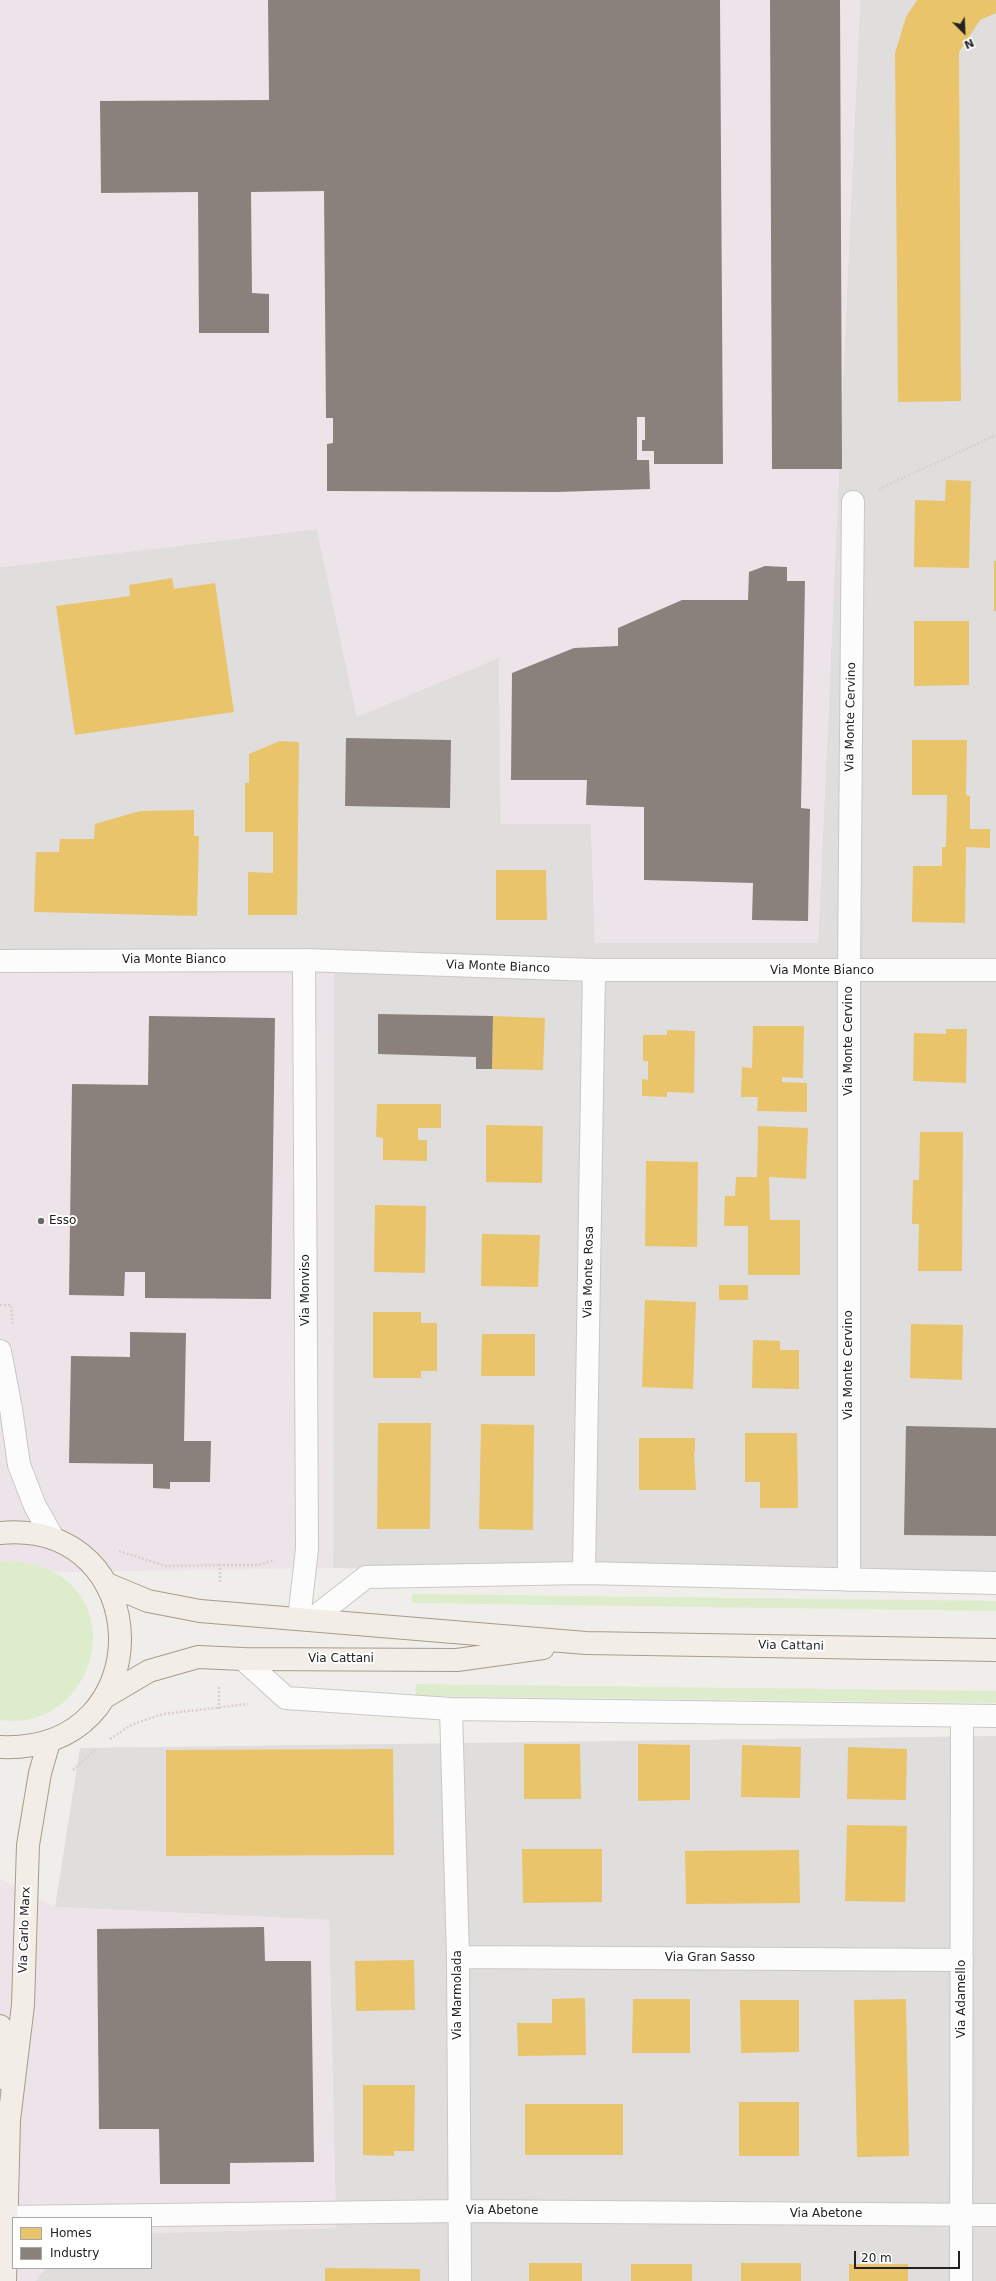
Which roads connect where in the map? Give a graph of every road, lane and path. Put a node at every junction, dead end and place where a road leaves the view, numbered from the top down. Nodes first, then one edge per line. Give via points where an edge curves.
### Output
1 (996, 435) edge
2 (853, 502) joint
3 (304, 960) junction
4 (0, 961) edge
5 (594, 970) junction
6 (996, 970) edge
7 (849, 971) junction
8 (0, 1305) edge
9 (13, 1328) dead end
10 (0, 1351) edge
11 (0, 1533) edge
12 (53, 1538) junction
13 (111, 1548) dead end
14 (307, 1549) junction
15 (220, 1565) junction
16 (584, 1573) junction
17 (849, 1580) junction
18 (996, 1583) edge
19 (107, 1584) junction
20 (220, 1586) dead end
21 (305, 1620) junction
22 (586, 1643) junction
23 (996, 1650) edge
24 (244, 1659) junction
25 (219, 1686) dead end
26 (105, 1697) junction
27 (286, 1698) junction
28 (219, 1709) junction
29 (451, 1710) junction
30 (962, 1716) junction
31 (996, 1716) edge
32 (109, 1740) dead end
33 (48, 1742) junction
34 (0, 1747) edge
35 (97, 1748) dead end
36 (71, 1772) dead end
37 (458, 1957) junction
38 (962, 1960) junction
39 (0, 2026) edge
40 (10, 2120) junction
41 (459, 2211) junction
42 (962, 2214) junction
43 (996, 2215) edge
44 (8, 2217) junction
45 (5, 2281) edge
46 (460, 2281) edge
47 (962, 2281) edge

1 - 2 path
2 - 7 street, Via Monte Cervino
3 - 4 street, Via Monte Bianco
3 - 5 street, Via Monte Bianco
3 - 14 street, Via Monviso
5 - 7 street, Via Monte Bianco
5 - 16 street, Via Monte Rosa
6 - 7 street, Via Monte Bianco
7 - 17 street, Via Monte Cervino
8 - 9 path via 11,1304
10 - 12 street via 19,1465 35,1506
11 - 12 main road via 21,1531
12 - 19 main road via 74,1549 93,1565
13 - 15 path via 166,1566
14 - 15 path via 259,1565
14 - 21 street, Via Monviso
15 - 20 path
16 - 17 street
16 - 21 street via 366,1577
17 - 18 street
19 - 21 main road, Via Cattani via 148,1601 200,1611
19 - 26 main road via 116,1606 121,1629 121,1653 116,1676
21 - 22 main road, Via Cattani
22 - 23 main road, Via Cattani
22 - 24 main road, Via Cattani via 457,1660
24 - 26 main road, Via Cattani via 198,1657 175,1662 149,1671
24 - 27 street
25 - 28 path
26 - 33 main road via 85,1720
27 - 28 path
27 - 29 street
28 - 32 path via 163,1714 133,1724
29 - 30 street
29 - 37 street, Via Marmolada
30 - 31 street
30 - 38 street, Via Adamello
33 - 34 main road via 25,1747
33 - 40 main road, Via Carlo Marx via 28,1845 23,2005
35 - 36 path
37 - 38 street, Via Gran Sasso
37 - 41 street, Via Marmolada
38 - 42 street, Via Adamello
39 - 40 main road, Via Carlo Marx
40 - 44 main road, Via Carlo Marx
41 - 42 street, Via Abetone
41 - 44 street, Via Abetone
41 - 46 street, Via Marmolada
42 - 43 street, Via Abetone
42 - 47 street, Via Adamello
44 - 45 main road, Via Carlo Marx

